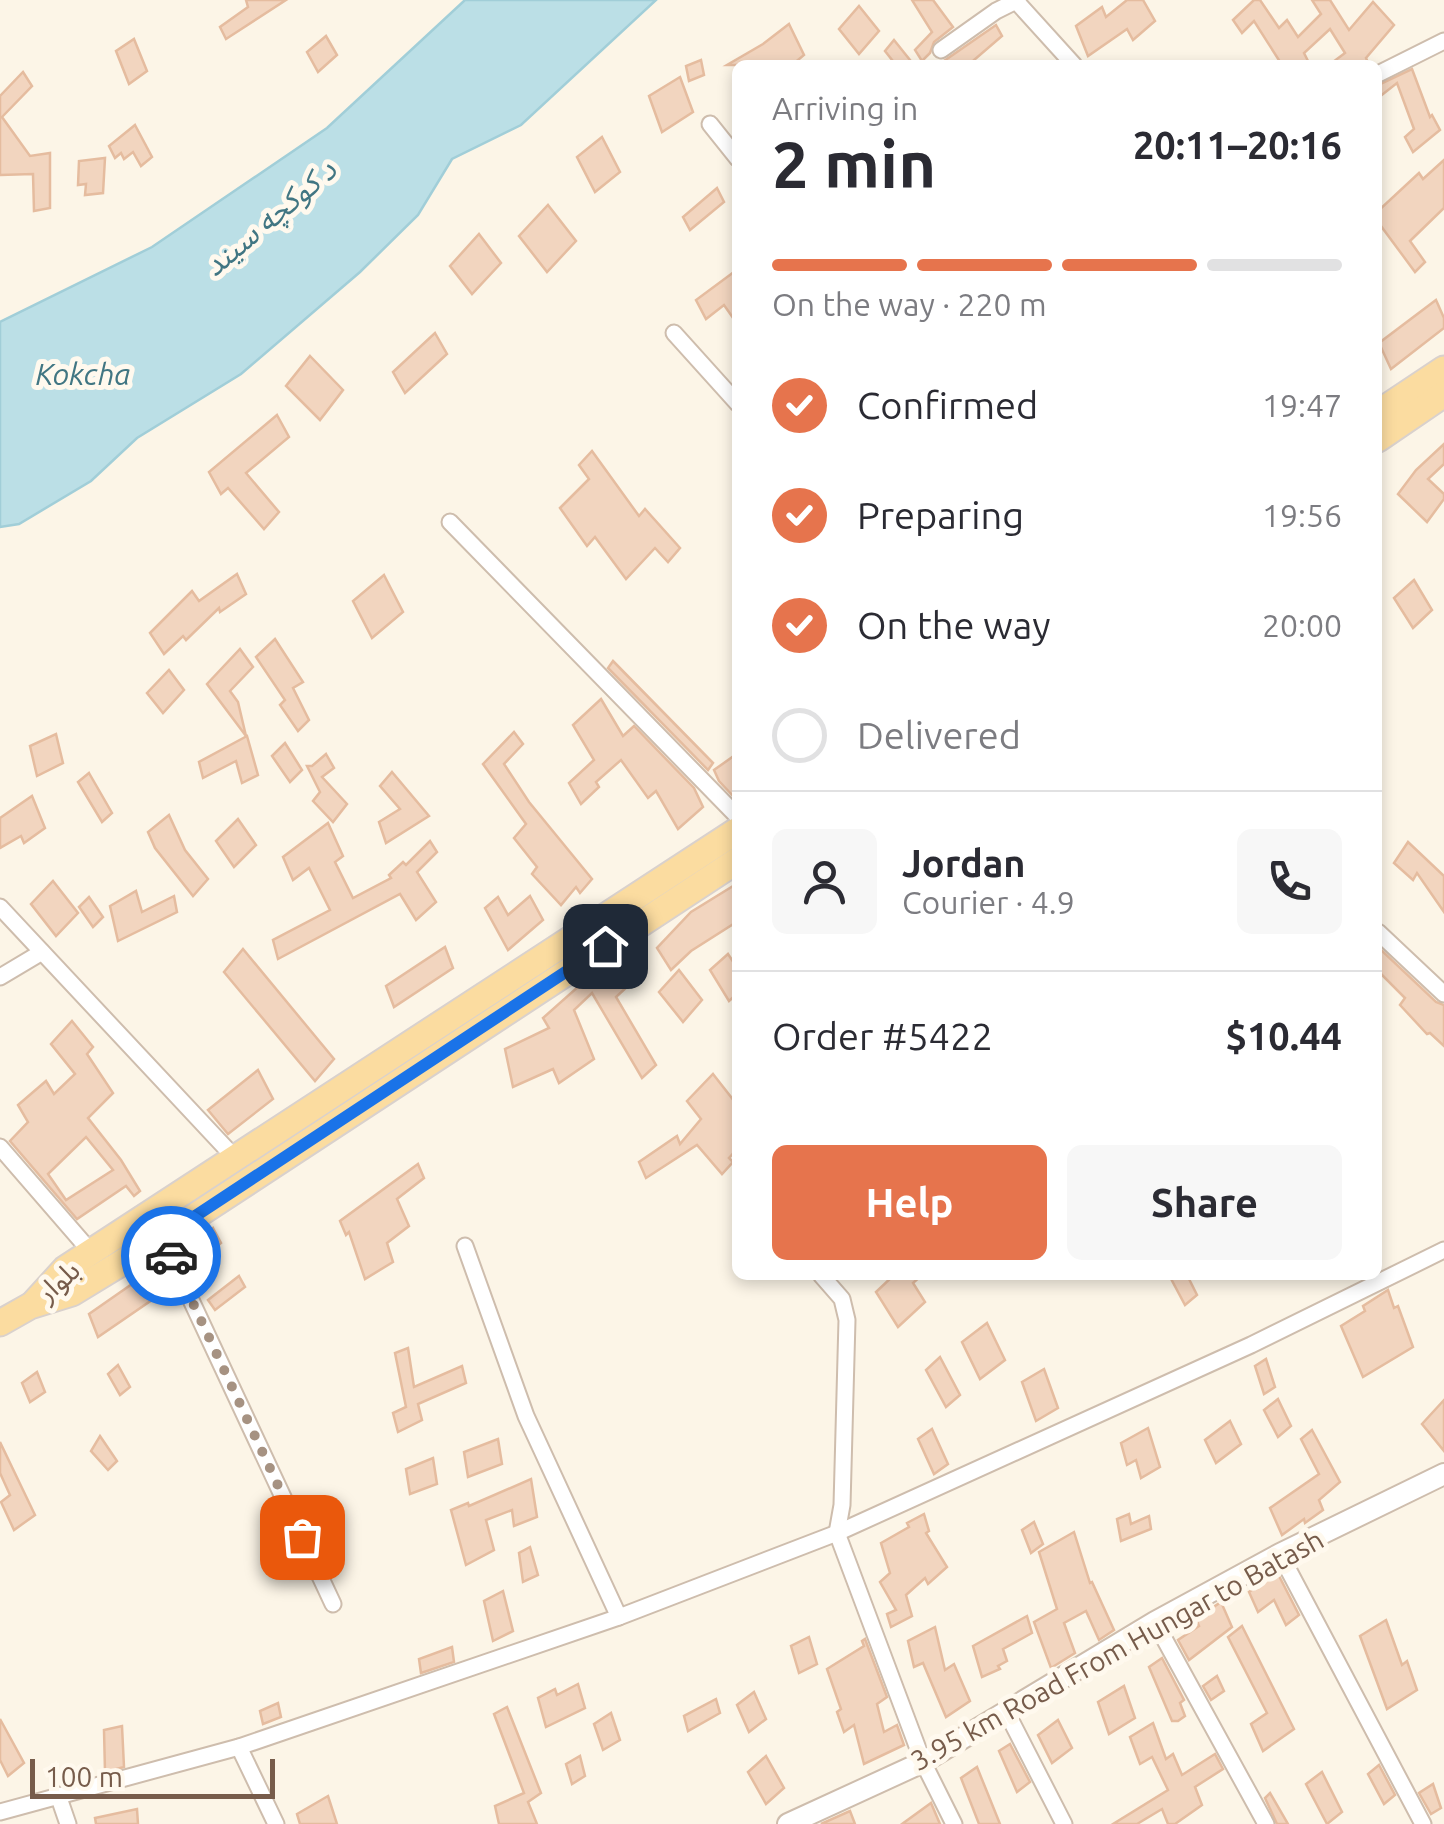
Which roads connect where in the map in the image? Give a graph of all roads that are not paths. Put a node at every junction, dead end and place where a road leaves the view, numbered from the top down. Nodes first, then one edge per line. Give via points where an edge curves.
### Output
1 (1017, 1) edge
2 (993, 5) edge
3 (1444, 41) edge
4 (941, 50) dead end
5 (1070, 60) edge
6 (1382, 72) edge
7 (710, 124) dead end
8 (732, 151) edge
9 (674, 333) dead end
10 (1444, 369) edge
11 (1444, 394) edge
12 (732, 397) edge
13 (1382, 410) edge
14 (1382, 436) edge
15 (450, 522) dead end
16 (732, 811) edge
17 (732, 834) edge
18 (732, 864) edge
19 (0, 908) edge
20 (1382, 936) edge
21 (42, 952) junction
22 (0, 977) edge
23 (1444, 994) edge
24 (281, 1128) junction
25 (0, 1147) edge
26 (297, 1149) junction
27 (235, 1158) junction
28 (162, 1238) junction
29 (466, 1246) dead end
30 (1444, 1250) edge
31 (91, 1252) junction
32 (825, 1280) edge
33 (30, 1306) junction
34 (0, 1323) edge
35 (1444, 1474) edge
36 (837, 1532) junction
37 (1280, 1554) junction
38 (333, 1604) dead end
39 (619, 1616) junction
40 (1155, 1622) junction
41 (1006, 1711) junction
42 (239, 1746) junction
43 (923, 1762) junction
44 (58, 1795) junction
45 (0, 1812) edge
46 (68, 1824) edge
47 (276, 1824) edge
48 (788, 1824) edge
49 (954, 1824) edge
50 (1064, 1824) edge
51 (1266, 1824) edge
52 (1423, 1824) edge

1 - 2 street
1 - 5 street
2 - 4 street
3 - 6 street
7 - 8 street
9 - 12 street
10 - 13 main road
11 - 14 main road
15 - 16 street
17 - 24 main road, بلوار
18 - 26 main road, بلوار
19 - 21 street
20 - 23 street
21 - 22 street
21 - 27 street
24 - 26 main road
24 - 27 main road, بلوار
25 - 31 street
26 - 28 main road, بلوار
27 - 31 main road, بلوار
28 - 33 main road, بلوار via 72,1292
28 - 38 street
29 - 39 street via 526,1416
30 - 36 street
31 - 33 main road, بلوار
32 - 36 street via 842,1299 847,1320
33 - 34 main road
35 - 37 street, 3.95 km Road From Hungar to Batash
36 - 39 street
36 - 43 street
37 - 40 street, 3.95 km Road From Hungar to Batash
37 - 52 street
39 - 42 street
40 - 41 street, 3.95 km Road From Hungar to Batash
40 - 51 street
41 - 43 street, 3.95 km Road From Hungar to Batash
41 - 50 street
42 - 44 street
42 - 47 street
43 - 48 street, 3.95 km Road From Hungar to Batash
43 - 49 street
44 - 45 street
44 - 46 street

